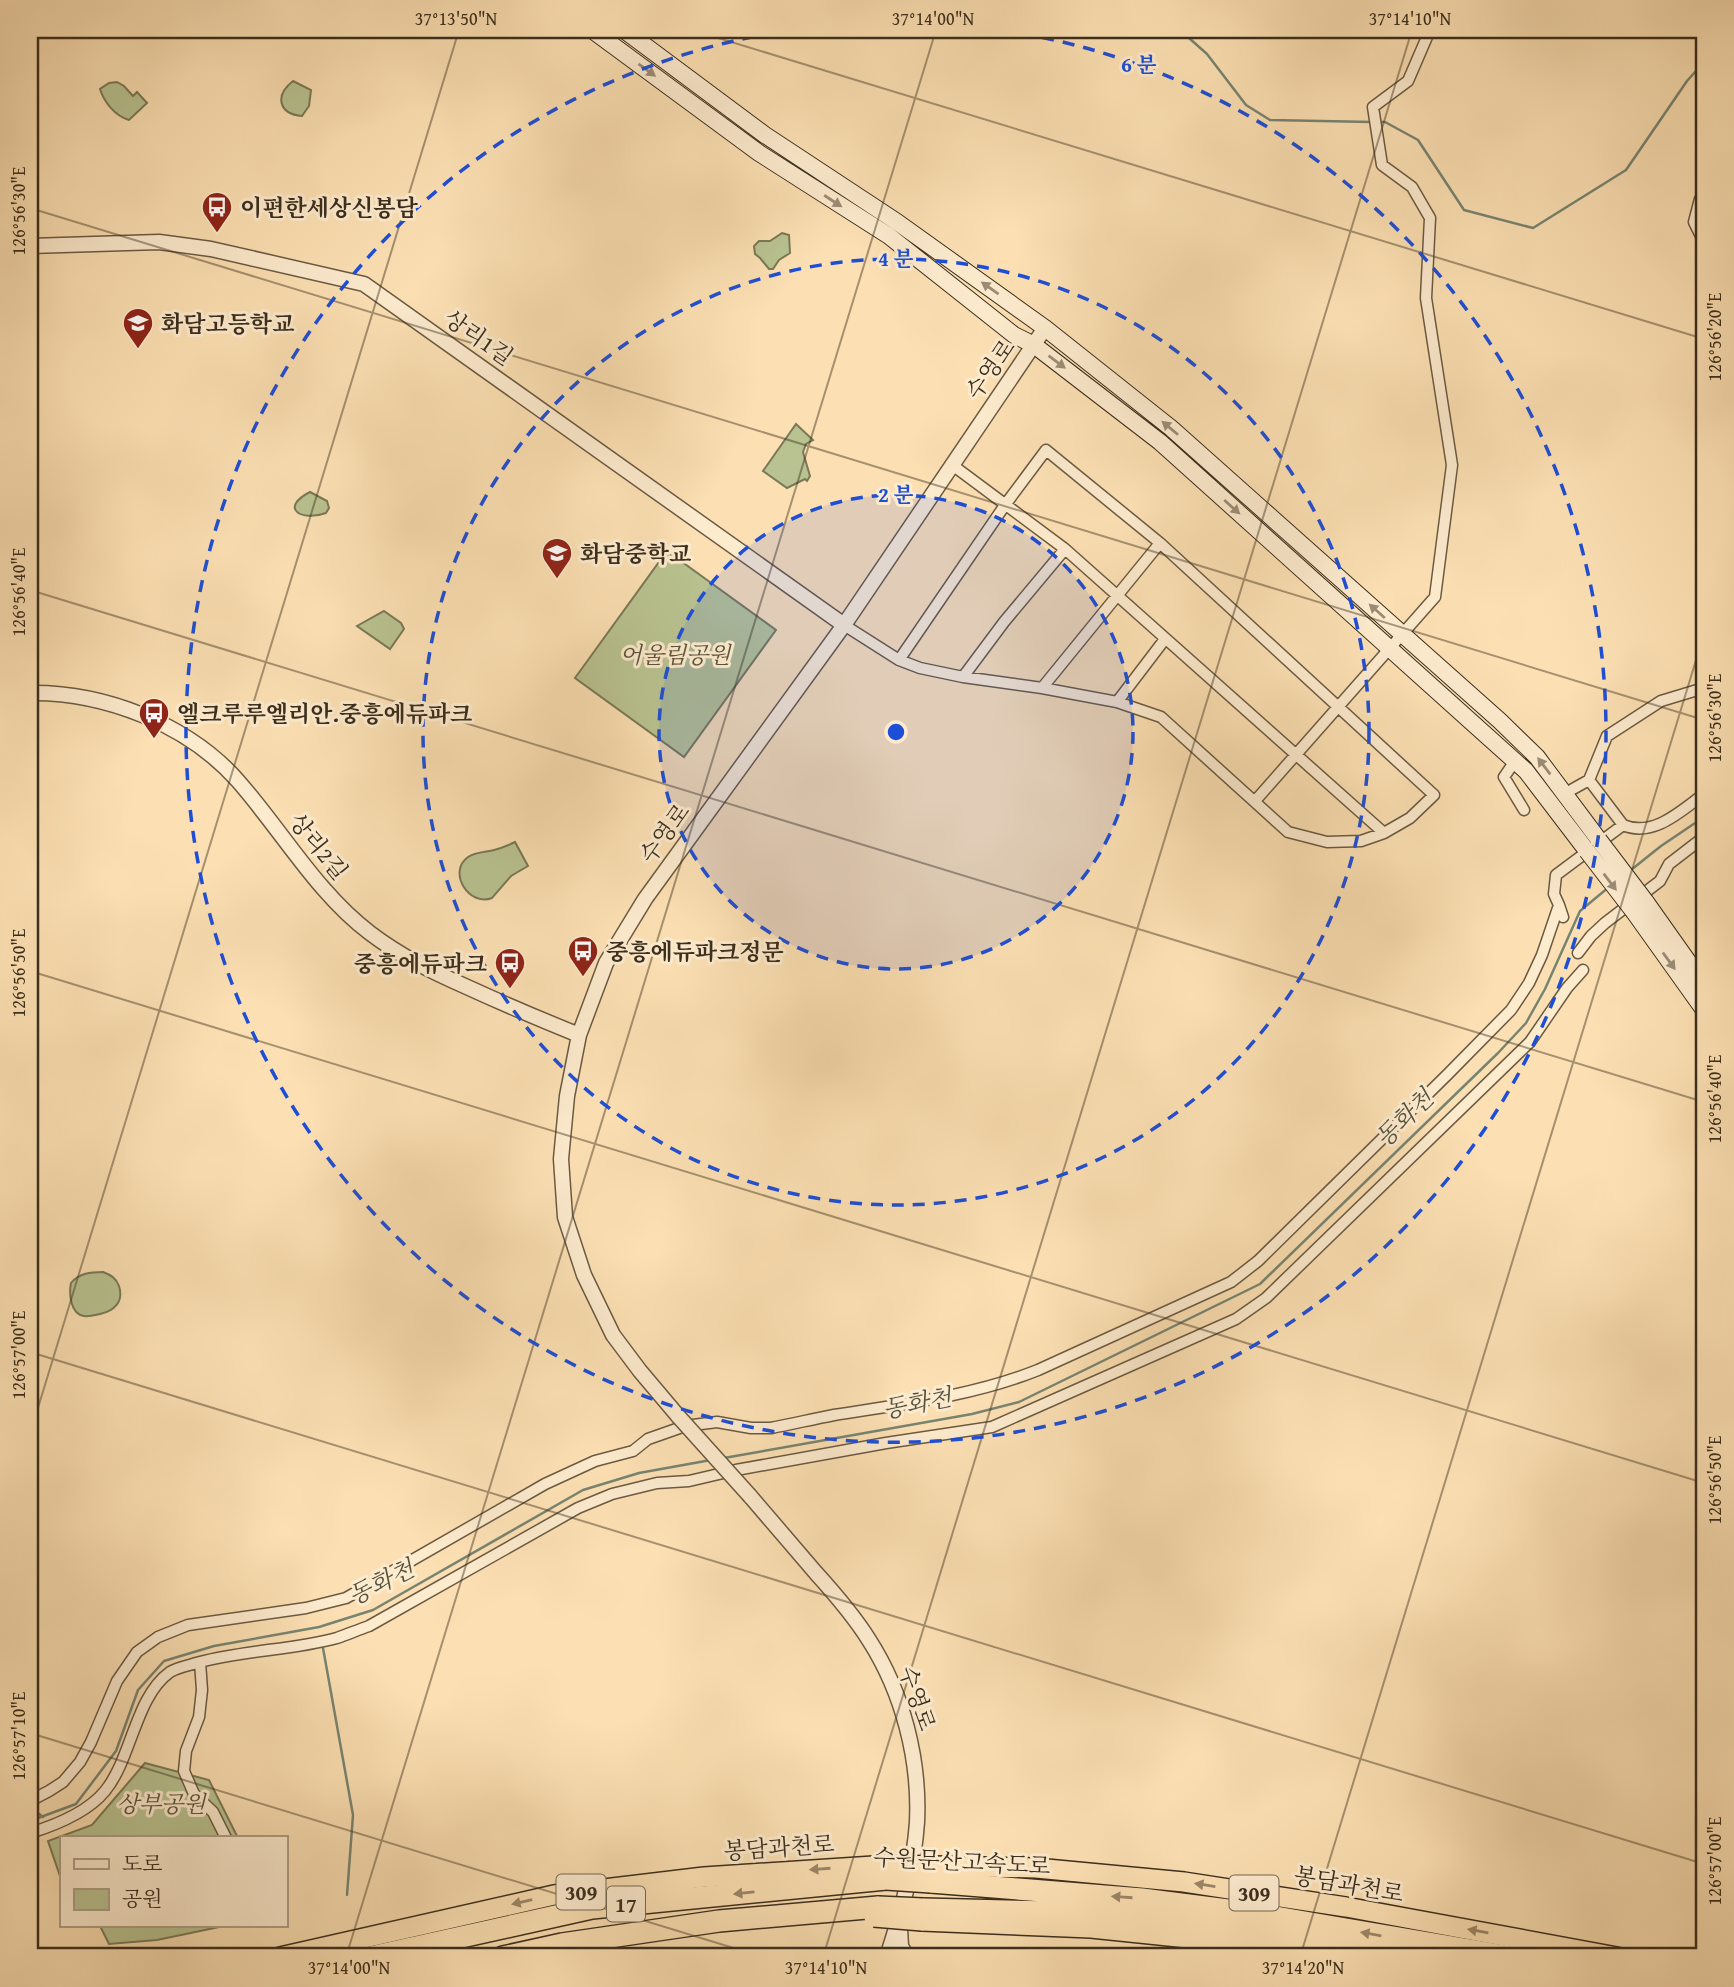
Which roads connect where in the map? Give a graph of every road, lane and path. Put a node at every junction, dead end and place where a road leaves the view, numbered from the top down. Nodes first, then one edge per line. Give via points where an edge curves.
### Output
1 (592, 30) edge
2 (624, 30) edge
3 (1430, 30) edge
4 (1704, 194) edge
5 (1704, 242) edge
6 (30, 246) edge
7 (1704, 282) edge
8 (1045, 328) junction
9 (1034, 345) junction
10 (1704, 388) edge
11 (951, 464) junction
12 (1005, 505) junction
13 (1160, 543) junction
14 (1065, 549) junction
15 (1117, 596) junction
16 (844, 625) junction
17 (1403, 635) junction
18 (1166, 639) junction
19 (1390, 649) junction
20 (899, 660) junction
21 (963, 677) junction
22 (1042, 688) junction
23 (1704, 688) edge
24 (30, 693) edge
25 (1117, 702) junction
26 (1338, 708) junction
27 (1296, 755) junction
28 (1515, 761) junction
29 (1589, 780) junction
30 (1564, 794) junction
31 (1704, 794) edge
32 (1255, 801) junction
33 (1524, 810) dead end
34 (1623, 825) junction
35 (1384, 833) junction
36 (1704, 837) edge
37 (1593, 845) junction
38 (1559, 905) junction
39 (1640, 907) junction
40 (1563, 918) dead end
41 (1578, 953) dead end
42 (1583, 970) dead end
43 (1704, 984) edge
44 (1704, 1010) edge
45 (579, 1035) junction
46 (201, 1662) junction
47 (30, 1801) edge
48 (30, 1833) edge
49 (225, 1836) edge
50 (887, 1872) junction
51 (932, 1874) junction
52 (901, 1910) junction
53 (876, 1912) junction
54 (922, 1915) junction
55 (280, 1957) edge
56 (371, 1957) edge
57 (503, 1957) edge
58 (543, 1957) edge
59 (887, 1957) edge
60 (907, 1957) edge
61 (1310, 1957) edge
62 (1410, 1957) edge
63 (1511, 1957) edge
64 (1617, 1957) edge

1 -> 9 main road via 759,153 889,236 1014,335
8 -> 2 main road via 765,135
3 - 17 street via 1408,81 1373,107 1382,165 1412,187 1430,218 1426,298 1452,466 1435,597
4 - 5 street via 1694,222
6 - 16 street, 상리1길 via 159,242 211,249 364,284
7 - 10 street
8 - 9 street, 수영로
17 -> 8 main road via 1171,428
9 - 11 street, 수영로
9 -> 19 main road via 1160,442
11 - 12 street
11 - 16 street, 수영로
12 - 13 street via 1046,450
12 - 14 street
12 - 20 street
13 - 15 street
13 - 26 street
14 - 15 street
14 - 21 street
15 - 18 street
15 - 22 street
16 - 20 street
16 - 45 street, 수영로 via 645,899 606,963
17 - 19 street
30 -> 17 main road via 1537,757
18 - 25 street
18 - 27 street
19 - 26 street
19 - 28 main road
20 - 21 street
21 - 22 street
22 - 25 street
23 - 29 street via 1661,701 1607,736
24 - 45 street, 상리2길 via 56,692 107,702 160,722 204,750 237,780 335,902 369,933 417,964
25 - 32 street via 1161,717
26 - 27 street
26 - 35 street via 1434,795
27 - 32 street
27 - 35 street
28 - 33 street via 1504,777
28 - 37 main road
29 - 30 street
29 - 34 street
30 - 37 main road
31 - 34 street via 1659,824 1643,830
32 - 35 street via 1287,832 1327,842 1361,841
34 - 38 street via 1556,875 1554,894
36 - 41 street via 1669,864 1660,881 1605,923
37 - 39 main road, bridge
38 - 40 street
38 - 47 street via 1542,956 1511,1010 1258,1261 1231,1282 1008,1382 771,1427 717,1422 685,1426 553,1480 346,1598 188,1625 158,1637 137,1652 117,1681 80,1762 63,1782
39 - 43 main road
39 -> 44 main road
42 - 46 street via 1530,1042 1266,1298 1236,1319 992,1427 612,1494 578,1508 369,1626 311,1643
45 - 52 street, 수영로, bridge via 561,1159 565,1216 584,1275 613,1335 640,1371 845,1606 870,1640 894,1688 915,1773 916,1822
46 - 48 street via 171,1671 154,1687 116,1776 103,1793 73,1817
46 - 49 street via 199,1717 184,1771 194,1794 213,1812
50 - 51 highway, 수원문산고속도로 / 17, bridge
50 -> 55 highway, 봉담과천로 / 309 via 704,1877 554,1895
50 -> 56 highway, 수원문산고속도로 / 17 via 592,1908
63 -> 51 highway, 수원문산고속도로 / 17 via 1251,1913
64 -> 51 highway, 봉담과천로 / 309 via 1184,1882 1036,1868
52 - 59 street, 수영로
52 - 60 street via 901,1946
53 - 54 highway, 수원문산고속도로 / 17, bridge
53 - 57 highway, 수원문산고속도로 / 17 via 706,1923
53 - 58 highway
54 - 61 highway, 309 via 1217,1941
54 - 62 highway, 수원문산고속도로 / 17 via 1095,1913

